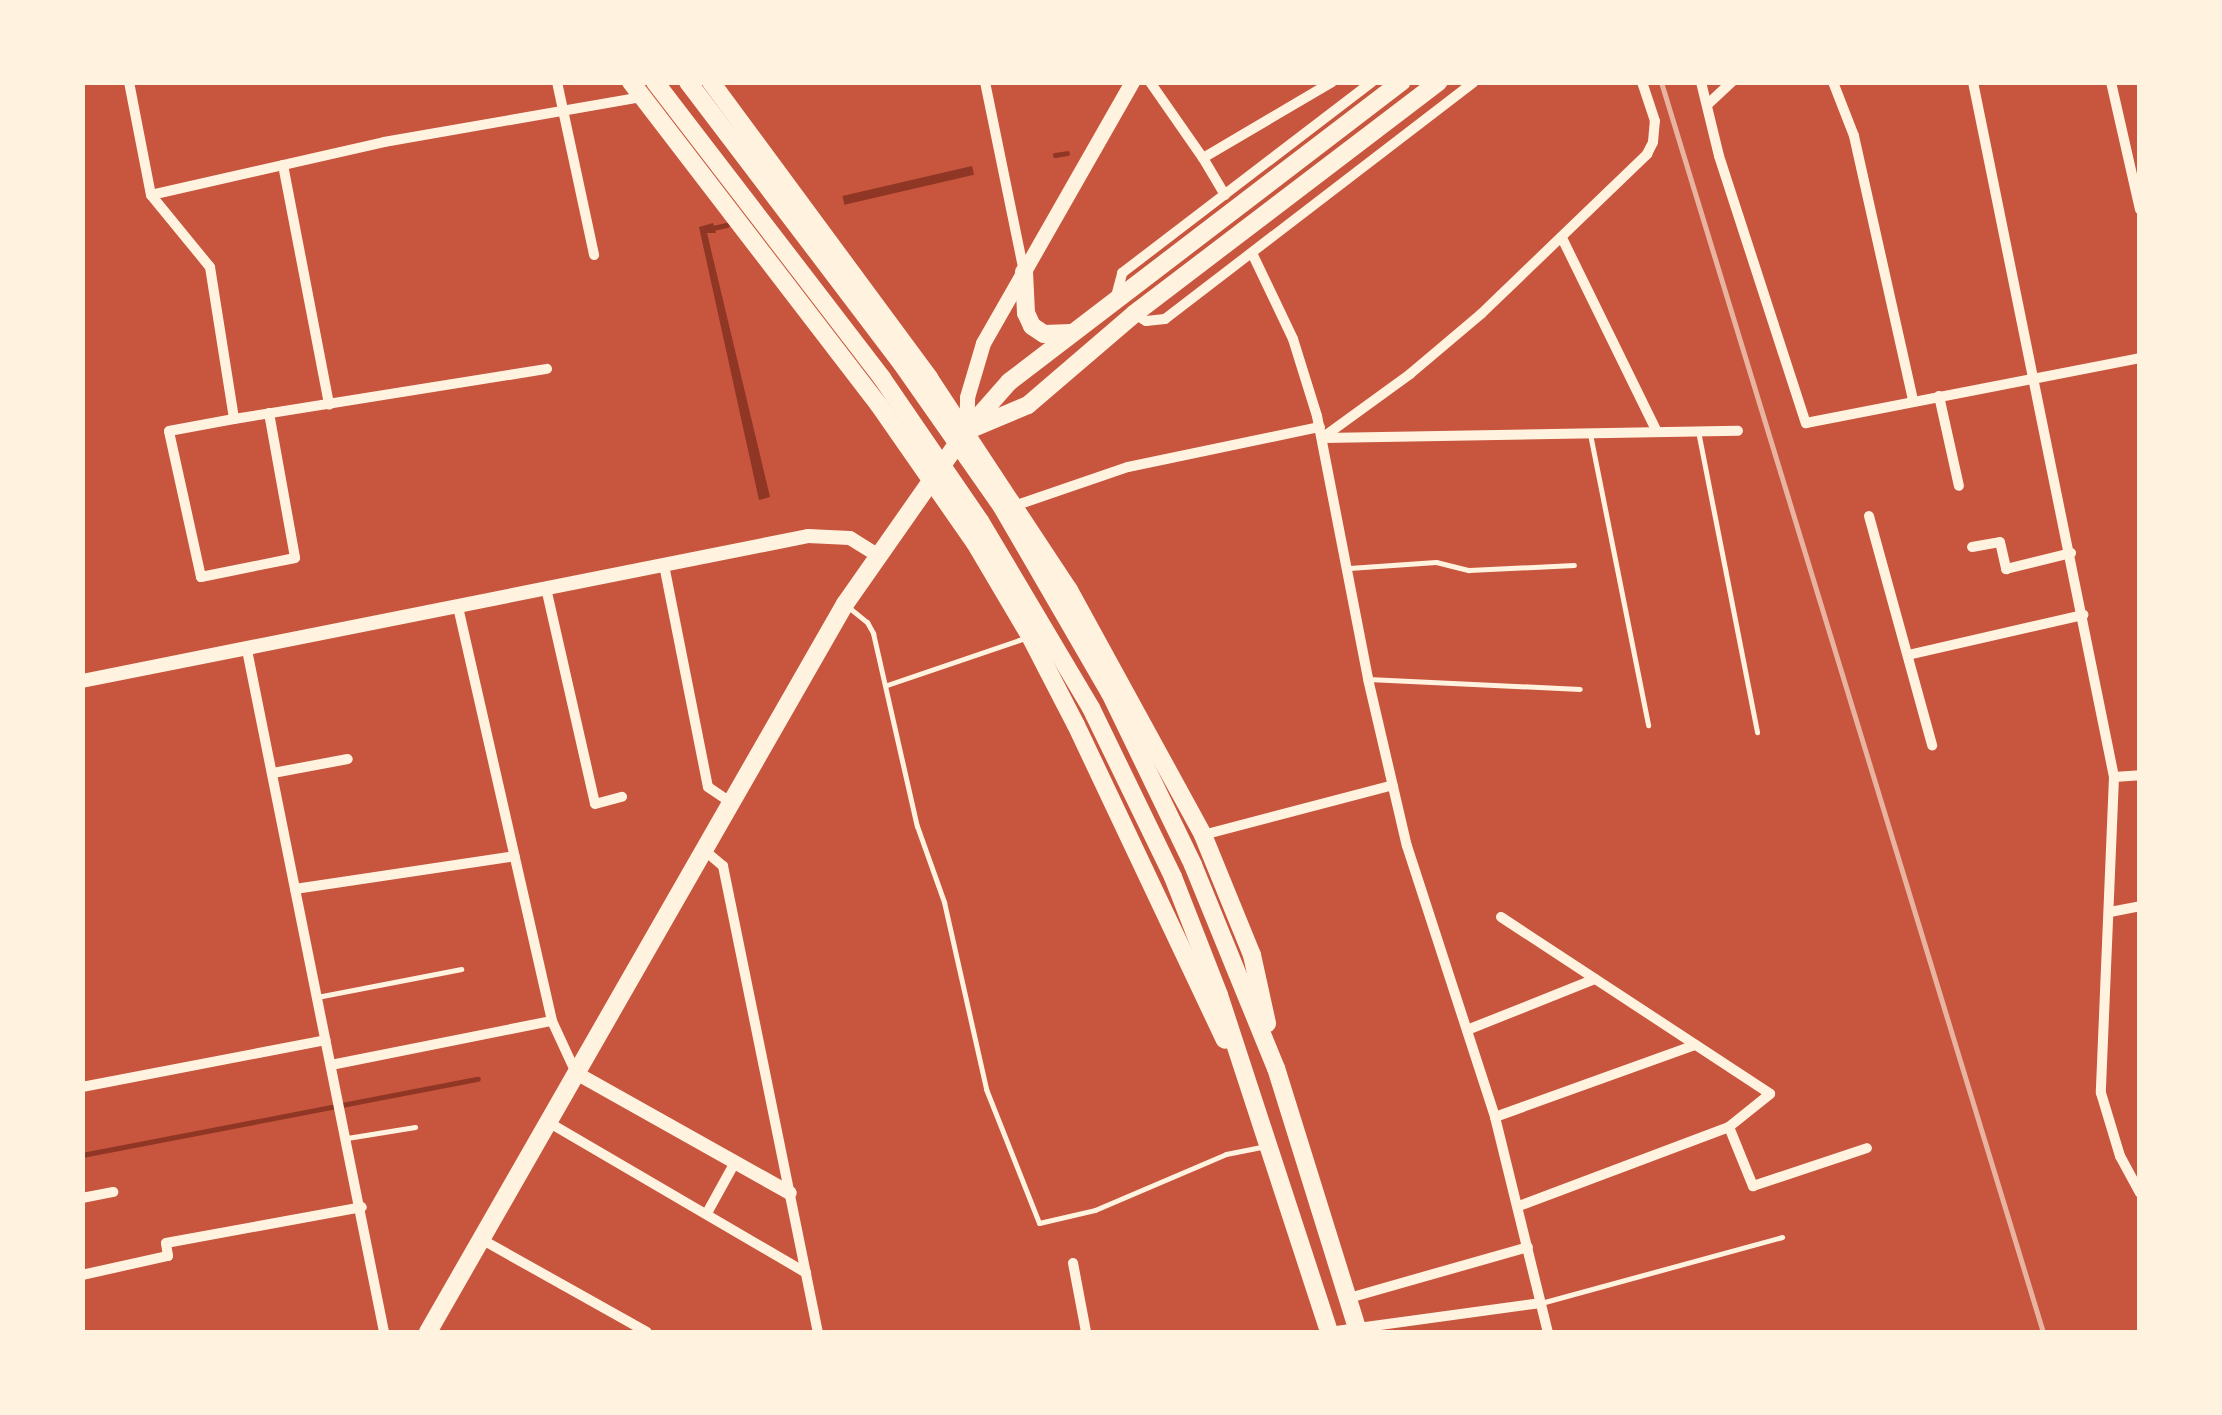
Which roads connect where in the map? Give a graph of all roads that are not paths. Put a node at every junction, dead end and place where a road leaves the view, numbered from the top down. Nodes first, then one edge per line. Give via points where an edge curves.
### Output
1 (129, 82) edge
2 (557, 82) edge
3 (655, 82) edge
4 (688, 82) edge
5 (985, 82) edge
6 (1132, 82) edge
7 (1150, 82) edge
8 (1402, 82) edge
9 (1439, 82) edge
10 (1474, 82) edge
11 (1642, 82) edge
12 (1702, 82) edge
13 (1732, 82) edge
14 (1834, 82) edge
15 (1973, 82) edge
16 (2111, 82) edge
17 (719, 84) edge
18 (1364, 85) edge
19 (1328, 86) edge
20 (636, 90) edge
21 (1708, 104) junction
22 (1338, 109) junction
23 (562, 111) junction
24 (1203, 158) junction
25 (283, 165) junction
26 (151, 195) junction
27 (1225, 195) junction
28 (2140, 210) edge
29 (1562, 238) junction
30 (1252, 253) junction
31 (594, 255) dead end
32 (1024, 272) junction
33 (1115, 301) junction
34 (1134, 314) junction
35 (1071, 333) junction
36 (2140, 358) edge
37 (547, 369) dead end
38 (2034, 379) junction
39 (1939, 396) junction
40 (1914, 400) junction
41 (330, 404) junction
42 (269, 414) junction
43 (234, 419) junction
44 (1738, 430) dead end
45 (1698, 431) junction
46 (1321, 432) junction
47 (1657, 432) junction
48 (1590, 433) junction
49 (964, 440) junction
50 (937, 472) junction
51 (1959, 486) dead end
52 (1016, 506) junction
53 (1869, 516) dead end
54 (1972, 547) dead end
55 (2071, 552) junction
56 (876, 554) junction
57 (1574, 564) dead end
58 (664, 565) junction
59 (1348, 568) junction
60 (546, 588) junction
61 (844, 604) junction
62 (458, 607) junction
63 (2083, 615) junction
64 (1030, 636) junction
65 (247, 650) junction
66 (1908, 655) junction
67 (1368, 679) junction
68 (82, 682) edge
69 (886, 685) junction
70 (1580, 689) dead end
71 (1648, 725) dead end
72 (1757, 732) dead end
73 (1932, 745) dead end
74 (348, 759) dead end
75 (273, 773) junction
76 (2140, 776) edge
77 (2114, 777) junction
78 (1393, 786) junction
79 (622, 797) dead end
80 (730, 802) junction
81 (1203, 836) junction
82 (703, 849) junction
83 (515, 856) junction
84 (296, 889) junction
85 (2140, 906) edge
86 (2110, 912) junction
87 (1501, 917) dead end
88 (461, 969) dead end
89 (1595, 979) junction
90 (317, 997) junction
91 (552, 1021) junction
92 (1467, 1030) junction
93 (325, 1040) junction
94 (1695, 1044) junction
95 (331, 1065) junction
96 (1276, 1068) junction
97 (576, 1073) junction
98 (1248, 1085) junction
99 (82, 1087) edge
100 (1495, 1118) junction
101 (548, 1122) junction
102 (415, 1127) dead end
103 (1729, 1127) junction
104 (347, 1138) junction
105 (1268, 1145) junction
106 (1867, 1148) dead end
107 (734, 1164) junction
108 (112, 1192) dead end
109 (790, 1193) junction
110 (2140, 1194) edge
111 (82, 1198) edge
112 (1519, 1206) junction
113 (362, 1207) junction
114 (707, 1214) junction
115 (1782, 1237) dead end
116 (481, 1239) junction
117 (1528, 1247) junction
118 (1073, 1263) dead end
119 (82, 1274) edge
120 (806, 1274) junction
121 (1349, 1298) junction
122 (1541, 1304) junction
123 (384, 1332) edge
124 (428, 1332) edge
125 (647, 1332) edge
126 (818, 1332) edge
127 (1086, 1332) edge
128 (1329, 1332) edge
129 (1358, 1332) edge
130 (1548, 1332) edge

1 - 26 street
2 - 23 street
3 - 50 main road via 796,262
4 - 49 main road
5 - 32 street
6 - 32 main road
7 - 24 street
8 - 33 main road
9 - 34 main road
10 - 30 street
11 - 29 street via 1655,121 1653,142
12 - 21 street
13 - 21 street
14 - 40 street via 1854,136
15 - 38 street
16 - 28 street
17 - 49 main road
18 - 22 street
19 - 22 street
19 - 24 street
20 - 23 street
20 - 50 main road
21 - 40 street via 1806,423
22 - 27 street
23 - 25 street
23 - 31 street
24 - 27 street
25 - 26 street
25 - 41 street
26 - 43 street via 210,267
27 - 33 street via 1122,273
29 - 46 street via 1410,374
29 - 47 street
30 - 34 street via 1164,319
30 - 46 street via 1293,339
32 - 35 main road via 1032,326 1044,334
32 - 49 main road via 977,356
33 - 35 main road
34 - 49 main road via 1028,405
35 - 49 main road via 1009,382
36 - 38 street
37 - 41 street
38 - 39 street
38 - 55 street
39 - 40 street
39 - 51 street
41 - 42 street
42 - 43 street
42 - 43 street via 295,558 201,577 170,431
44 - 45 street
45 - 47 street
45 - 72 lane
46 - 48 street
46 - 52 street via 1128,467
46 - 59 street
47 - 48 street
48 - 71 lane
49 - 50 main road
49 - 52 main road
49 - 96 main road via 1075,629 1193,865
50 - 56 main road
50 - 64 main road
50 - 98 main road via 1091,708 1173,877
52 - 81 main road
53 - 66 street
54 - 55 street via 2000,542 2006,569
55 - 63 street
56 - 58 street via 830,534
56 - 61 main road
57 - 59 lane
58 - 60 street
58 - 80 street via 708,787
59 - 67 street
60 - 62 street
60 - 79 street via 595,804
61 - 69 lane via 868,622
61 - 80 main road
62 - 65 street
62 - 83 street
63 - 66 street
63 - 77 street
64 - 69 lane
64 - 98 main road
65 - 68 street
65 - 75 street
66 - 73 street
67 - 70 lane
67 - 78 street
69 - 105 lane via 986,1089 1039,1223 1096,1210 1226,1154
74 - 75 street
75 - 84 street
76 - 77 street
77 - 86 street
78 - 81 street
78 - 92 street
80 - 82 main road
81 - 96 main road via 1252,955
82 - 97 main road
82 - 109 street via 723,866
83 - 84 street
83 - 91 street
84 - 90 street
85 - 86 street
86 - 110 street via 2101,1093
87 - 89 street
88 - 90 lane
89 - 92 street
89 - 94 street
90 - 93 street
91 - 95 street
91 - 97 street
92 - 100 street
93 - 95 street
93 - 99 street
94 - 100 street
94 - 103 street via 1770,1094
95 - 104 street
96 - 121 main road
97 - 101 main road
97 - 107 street
98 - 105 main road
100 - 112 street
101 - 114 street
101 - 116 main road
102 - 104 lane
103 - 106 street via 1752,1186
103 - 112 street
104 - 113 street
105 - 128 main road
107 - 109 street
107 - 114 street
108 - 111 street
109 - 120 street
112 - 117 street
113 - 119 street via 166,1243 168,1256
113 - 123 street
114 - 120 street
115 - 122 lane
116 - 124 main road
116 - 125 street
117 - 121 street
117 - 122 street
118 - 127 street
120 - 126 street
121 - 129 main road
122 - 129 street
122 - 130 street
128 - 129 street

